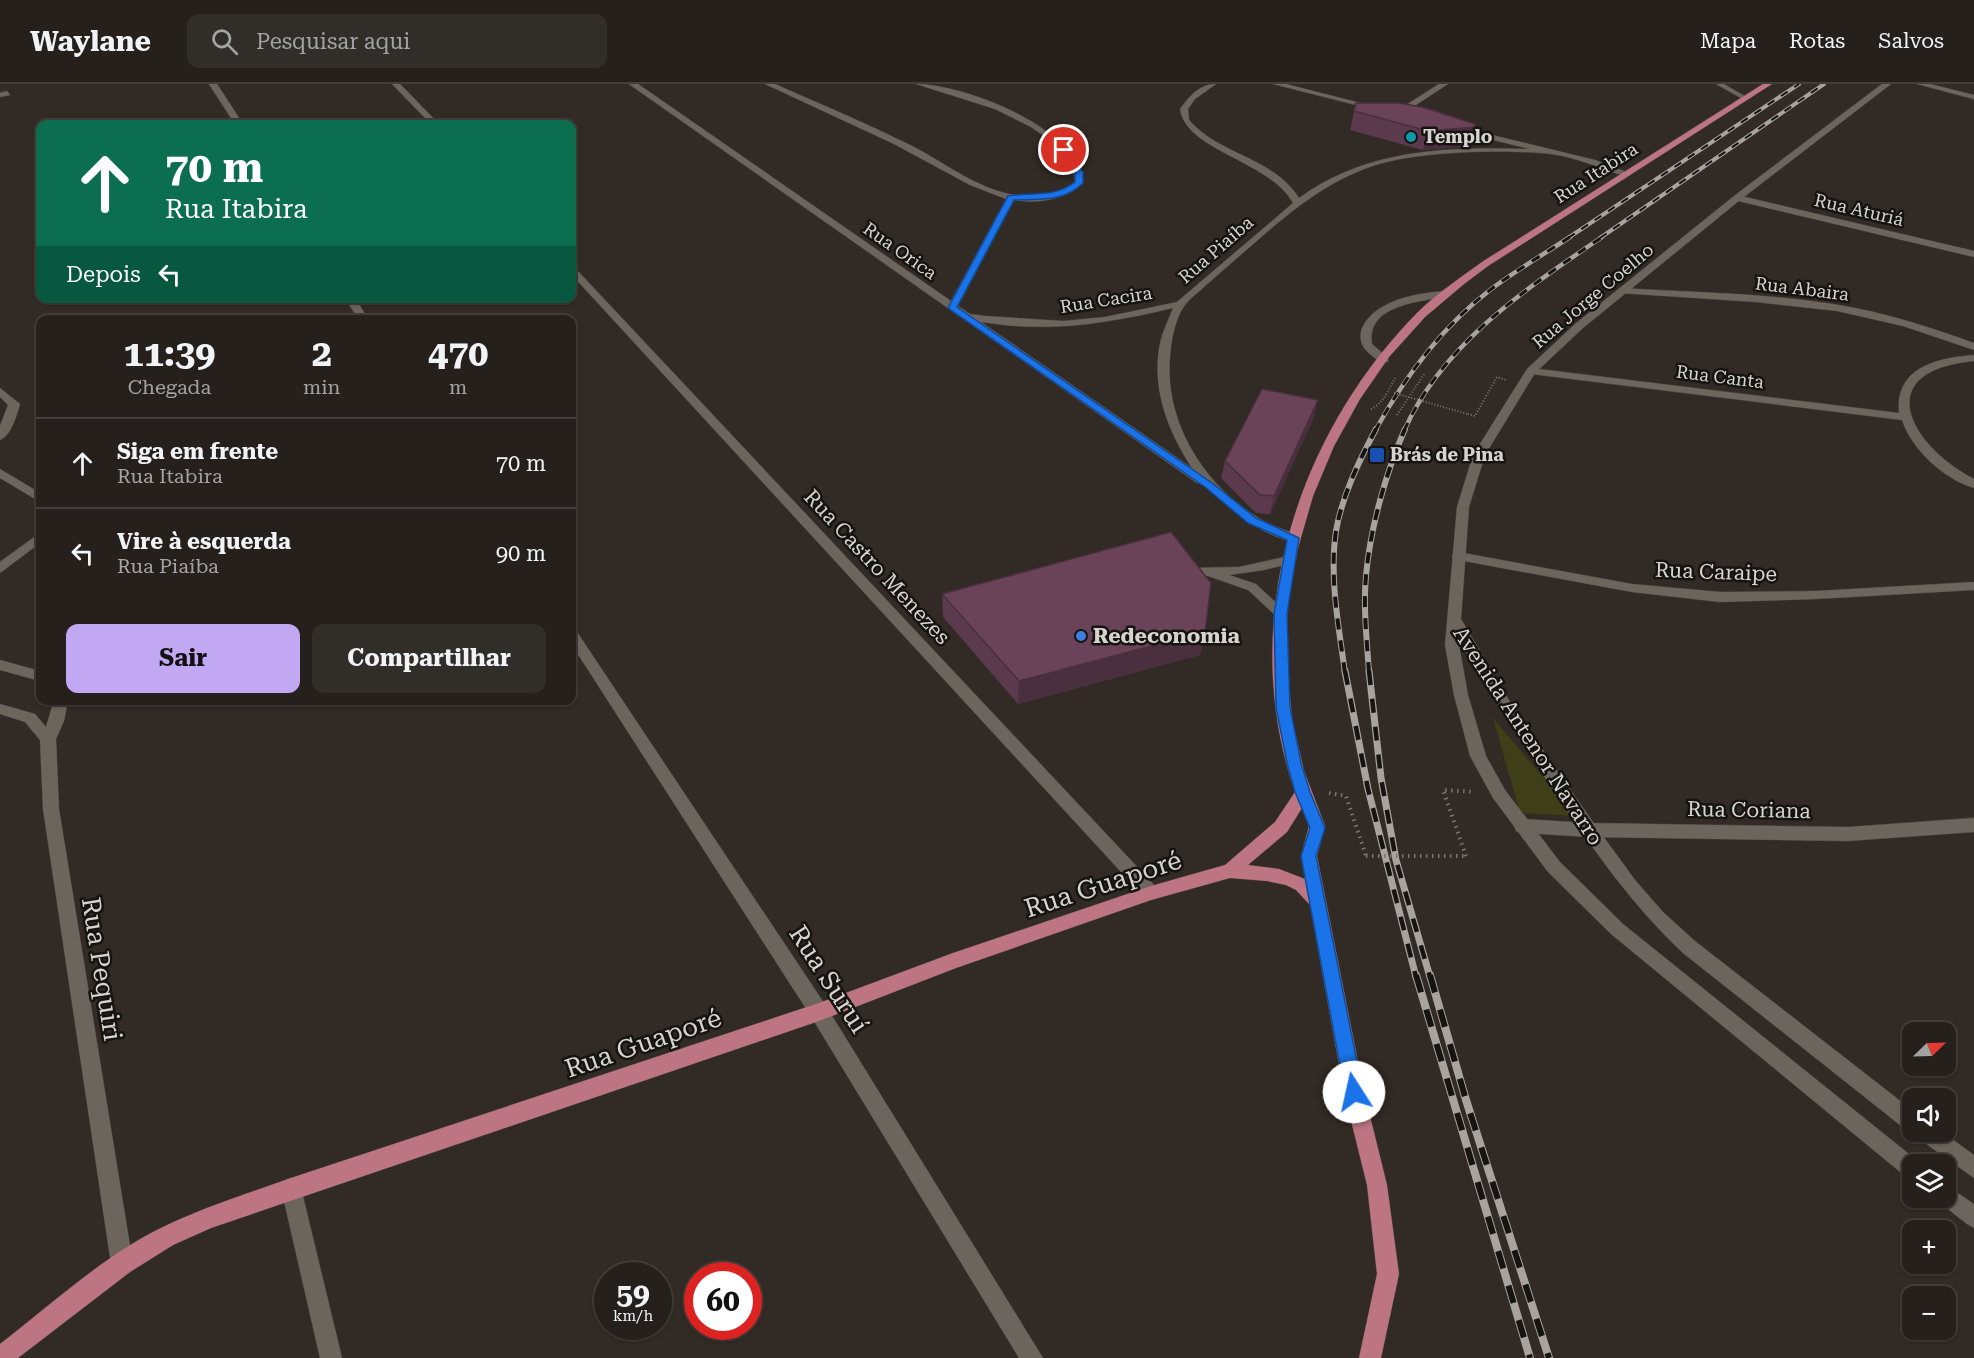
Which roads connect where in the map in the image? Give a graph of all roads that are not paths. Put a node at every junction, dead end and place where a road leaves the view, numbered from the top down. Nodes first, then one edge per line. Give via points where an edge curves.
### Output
1 (213, 84) edge
2 (396, 84) edge
3 (633, 84) edge
4 (770, 84) edge
5 (920, 84) edge
6 (1212, 84) edge
7 (1277, 84) edge
8 (1444, 84) edge
9 (1719, 84) edge
10 (1887, 84) edge
11 (1921, 84) edge
12 (1764, 85) edge
13 (1974, 97) edge
14 (1745, 98) junction
15 (1396, 114) junction
16 (1408, 116) edge
17 (236, 120) edge
18 (431, 120) edge
19 (1441, 124) edge
20 (1553, 152) junction
21 (1625, 173) junction
22 (1011, 198) junction
23 (1737, 198) junction
24 (1297, 203) junction
25 (1974, 254) edge
26 (576, 274) edge
27 (1622, 291) junction
28 (1445, 294) junction
29 (1180, 304) junction
30 (952, 308) junction
31 (964, 316) junction
32 (1974, 347) edge
33 (1974, 358) edge
34 (1384, 360) junction
35 (1531, 371) junction
36 (0, 391) edge
37 (1904, 417) junction
38 (0, 437) edge
39 (0, 473) edge
40 (1974, 484) edge
41 (1209, 485) junction
42 (36, 496) edge
43 (1293, 538) junction
44 (36, 540) edge
45 (1458, 556) junction
46 (1288, 560) junction
47 (0, 569) edge
48 (1188, 572) edge
49 (1210, 573) junction
50 (1974, 586) edge
51 (1281, 614) junction
52 (1454, 619) junction
53 (576, 641) edge
54 (0, 665) edge
55 (36, 675) edge
56 (60, 705) edge
57 (0, 710) edge
58 (48, 739) junction
59 (1302, 792) junction
60 (1974, 825) edge
61 (1522, 826) junction
62 (1589, 830) junction
63 (1230, 872) junction
64 (1151, 893) junction
65 (1318, 903) junction
66 (819, 1012) junction
67 (1902, 1114) edge
68 (1939, 1142) edge
69 (1902, 1161) edge
70 (1974, 1168) edge
71 (291, 1188) junction
72 (1956, 1203) edge
73 (1974, 1217) edge
74 (122, 1264) junction
75 (0, 1358) edge
76 (331, 1358) edge
77 (1032, 1358) edge
78 (1370, 1358) edge

1 - 17 street
2 - 18 street
3 - 30 street, Rua Orica
4 - 22 street
5 - 22 street via 1000,108 1037,126 1056,140 1079,172 1079,183 1069,191
6 - 24 street via 1186,103 1184,114 1189,126 1205,140 1269,172 1292,192
7 - 15 street
8 - 15 street
9 - 14 lane
10 - 23 street, Rua Jorge Coelho
11 - 13 street
12 - 14 main road, Rua Itabira
14 - 21 main road, Rua Itabira
15 - 16 street
19 - 20 street
20 - 21 street
20 - 24 street, Rua Piaíba via 1449,152 1382,161 1328,182
21 - 28 main road, Rua Itabira
22 - 30 street
23 - 25 street, Rua Aturiá
23 - 27 street, Rua Jorge Coelho
24 - 29 street, Rua Piaíba
26 - 64 street, Rua Castro Menezes
27 - 32 street, Rua Abaira via 1838,308 1909,325
27 - 35 street, Rua Jorge Coelho
28 - 34 main road, Rua Itabira via 1421,315
28 - 34 street, Rua Itabira via 1406,299 1374,320 1364,339
29 - 31 street, Rua Cacira via 1095,322 1049,325 1011,324
29 - 41 street, Rua Piaíba via 1171,321 1165,348 1163,386 1179,441
30 - 31 street, Rua Orica
31 - 41 street, Rua Orica
33 - 37 street via 1937,366 1914,377 1904,393
34 - 43 main road, Rua Itabira via 1353,402 1325,452
35 - 37 street, Rua Canta
35 - 45 street, Rua Jorge Coelho via 1479,455 1463,507
36 - 38 street via 14,404
37 - 40 street via 1920,443 1942,466
39 - 42 street
41 - 43 street, Rua Piaíba via 1252,520
43 - 46 main road, Rua Itabira
44 - 47 street
45 - 50 street, Rua Caraipe via 1632,588 1720,597
45 - 52 street, Rua Jorge Coelho
46 - 49 lane via 1261,568
46 - 51 main road, Rua Itabira
48 - 49 lane
49 - 51 lane via 1252,587
51 - 59 main road, Rua Itabira via 1283,707
52 - 61 street, Avenida Antenor Navarro via 1452,645 1478,756
52 - 62 street, Avenida Antenor Navarro via 1508,711
53 - 66 street, Rua Suruí
54 - 55 street
56 - 58 street
57 - 58 street via 30,718
58 - 74 street, Rua Pequiri via 51,810
59 - 63 main road, Rua Guaporé via 1281,827
59 - 65 main road, Rua Itabira via 1317,828 1309,856
60 - 62 street, Rua Coriana via 1848,834
61 - 62 street, Rua Coriana
61 - 69 street, Avenida Antenor Navarro via 1554,867 1617,929
62 - 67 street, Avenida Antenor Navarro via 1636,893 1689,947
63 - 64 main road, Rua Guaporé
63 - 65 main road via 1286,878 1314,894
64 - 66 main road, Rua Guaporé
65 - 78 main road, Rua Itabira via 1354,1092 1377,1185 1388,1274
66 - 71 main road, Rua Guaporé
66 - 77 street, Rua Suruí
68 - 70 street
71 - 74 main road, Rua Guaporé via 208,1218
71 - 76 street
72 - 73 street
74 - 75 main road, Rua Guaporé

